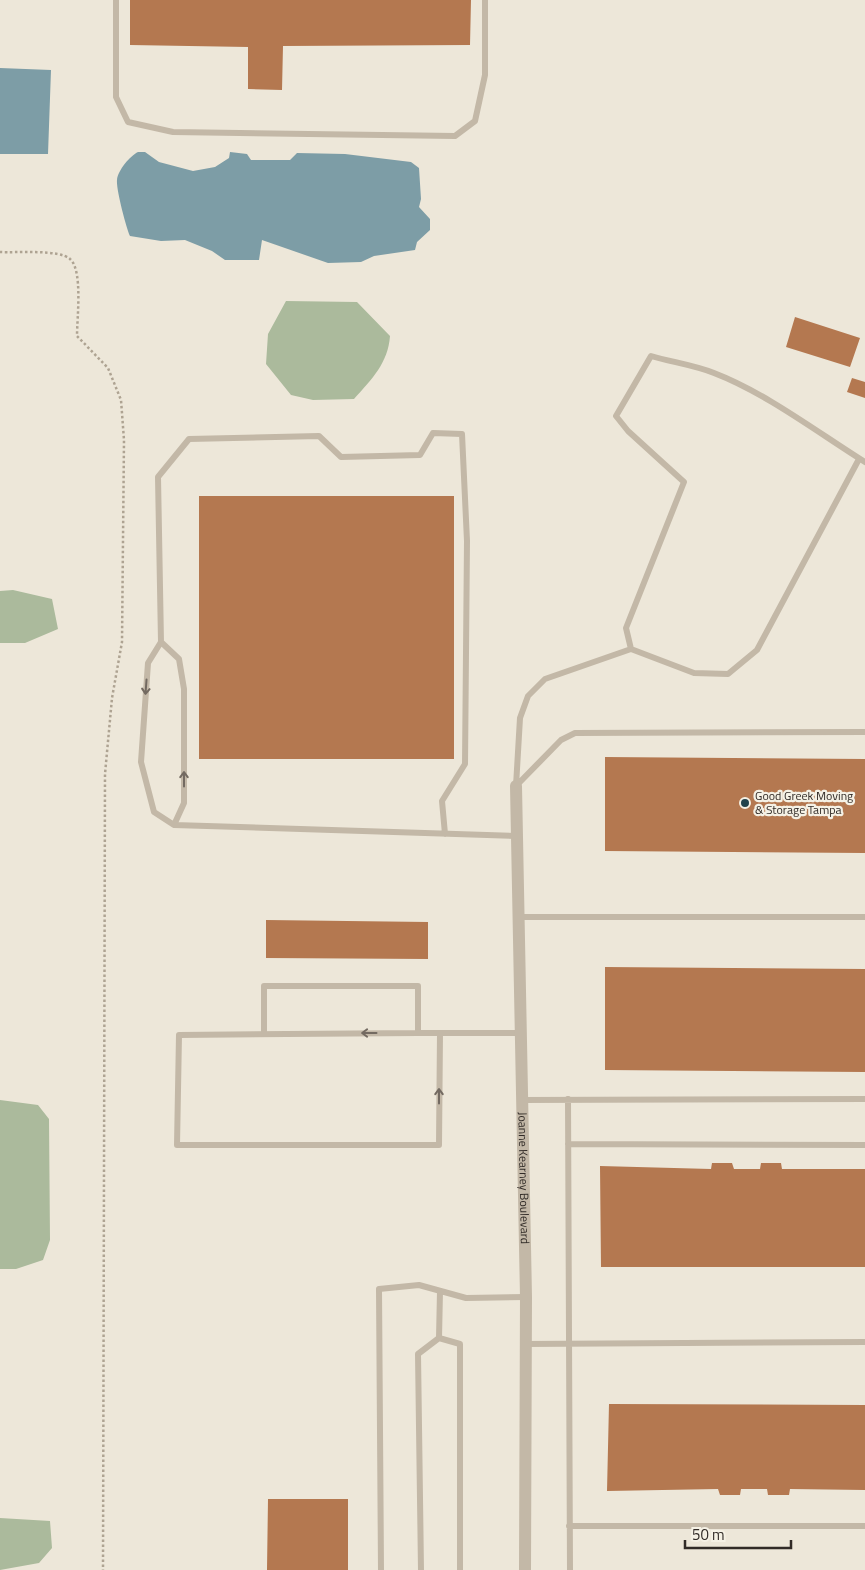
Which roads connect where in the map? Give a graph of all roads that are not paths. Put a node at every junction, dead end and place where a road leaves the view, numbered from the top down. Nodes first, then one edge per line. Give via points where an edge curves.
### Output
1 (116, 0) edge
2 (485, 0) edge
3 (862, 460) edge
4 (161, 642) junction
5 (631, 648) junction
6 (865, 732) edge
7 (516, 786) junction
8 (174, 825) junction
9 (446, 834) junction
10 (518, 836) junction
11 (519, 917) junction
12 (865, 917) edge
13 (418, 1033) junction
14 (440, 1033) junction
15 (520, 1033) junction
16 (264, 1034) junction
17 (568, 1099) junction
18 (521, 1100) junction
19 (865, 1100) edge
20 (568, 1144) junction
21 (865, 1145) edge
22 (440, 1291) junction
23 (526, 1298) junction
24 (439, 1338) junction
25 (865, 1342) edge
26 (526, 1344) junction
27 (569, 1344) junction
28 (569, 1526) junction
29 (865, 1526) edge
30 (381, 1570) edge
31 (421, 1570) edge
32 (460, 1570) edge
33 (525, 1570) edge
34 (570, 1570) edge

1 - 2 lane via 116,97 128,122 173,132 455,136 476,121 485,75
3 - 5 lane via 756,650 728,674 694,673
3 - 5 lane via 753,392 713,372 651,356 616,416 684,482 626,628
8 -> 4 lane via 184,803 184,689 178,659
4 -> 8 lane via 148,663 141,762 154,812
4 - 9 lane via 158,477 189,439 319,436 341,456 420,455 433,433 462,434 467,541 465,764 442,800
5 - 7 lane via 545,679 528,696 520,718
6 - 7 lane via 575,733 561,740
7 - 10 street, Joanne Kearney Boulevard
8 - 9 lane
9 - 10 lane
10 - 11 street, Joanne Kearney Boulevard
11 - 12 lane
11 - 15 street, Joanne Kearney Boulevard
13 - 14 lane
13 -> 16 lane
13 - 16 lane via 418,986 264,986
14 - 15 lane
16 -> 14 lane via 179,1035 178,1145 439,1145
15 - 18 street, Joanne Kearney Boulevard
17 - 18 lane
17 - 19 lane
17 - 20 lane
18 - 23 street, Joanne Kearney Boulevard
20 - 21 lane
20 - 27 lane
22 - 23 lane via 466,1298
22 - 24 lane
22 - 30 lane via 419,1285 379,1289
23 - 26 street, Joanne Kearney Boulevard
24 - 31 lane via 418,1354
24 - 32 lane via 460,1344
25 - 27 lane
26 - 27 lane
26 - 33 street, Joanne Kearney Boulevard
27 - 28 lane
28 - 29 lane
28 - 34 lane

